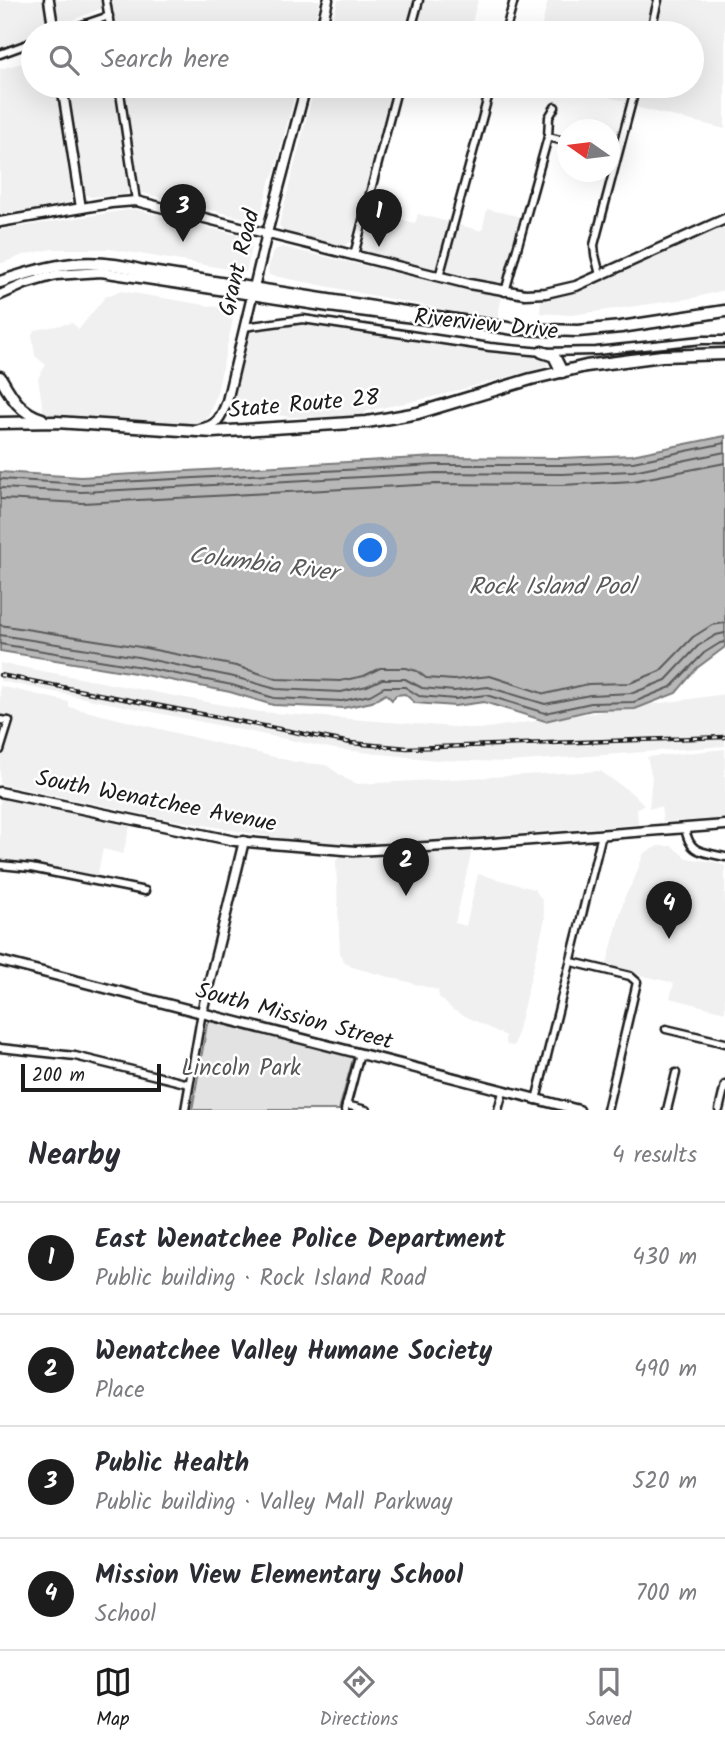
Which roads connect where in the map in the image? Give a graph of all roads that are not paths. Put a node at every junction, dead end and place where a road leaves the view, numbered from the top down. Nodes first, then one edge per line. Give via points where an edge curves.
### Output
1 (49, 0) edge
2 (106, 0) edge
3 (328, 0) edge
4 (419, 0) edge
5 (514, 0) edge
6 (658, 0) edge
7 (108, 16) junction
8 (54, 21) edge
9 (93, 21) edge
10 (109, 21) edge
11 (323, 21) edge
12 (413, 21) edge
13 (508, 21) edge
14 (653, 21) edge
15 (21, 46) edge
16 (0, 54) edge
17 (64, 98) edge
18 (121, 98) edge
19 (303, 98) edge
20 (395, 98) edge
21 (488, 98) edge
22 (633, 98) edge
23 (555, 107) dead end
24 (548, 137) junction
25 (557, 139) edge
26 (620, 146) edge
27 (611, 182) edge
28 (136, 201) junction
29 (80, 208) junction
30 (725, 219) edge
31 (0, 222) edge
32 (267, 233) junction
33 (354, 255) junction
34 (600, 275) junction
35 (439, 277) junction
36 (0, 282) edge
37 (12, 284) junction
38 (0, 289) edge
39 (253, 291) junction
40 (505, 292) junction
41 (0, 295) edge
42 (725, 311) edge
43 (244, 327) junction
44 (725, 341) edge
45 (542, 352) joint
46 (725, 354) edge
47 (560, 356) junction
48 (562, 372) junction
49 (0, 377) edge
50 (56, 422) junction
51 (0, 423) edge
52 (192, 430) junction
53 (0, 720) edge
54 (0, 750) edge
55 (0, 792) edge
56 (725, 825) edge
57 (685, 828) junction
58 (602, 834) junction
59 (244, 841) junction
60 (725, 857) edge
61 (0, 864) edge
62 (145, 891) dead end
63 (0, 961) edge
64 (572, 962) junction
65 (202, 1013) junction
66 (666, 1029) dead end
67 (725, 1043) edge
68 (0, 1048) edge
69 (360, 1053) junction
70 (676, 1073) dead end
71 (190, 1084) junction
72 (725, 1085) edge
73 (503, 1092) junction
74 (536, 1100) junction
75 (345, 1108) edge
76 (186, 1110) edge
77 (366, 1110) edge
78 (498, 1110) edge
79 (579, 1110) edge
80 (607, 1110) edge
81 (667, 1110) edge
82 (719, 1110) edge

1 - 8 main road
2 - 7 street
3 - 11 main road
4 - 12 street
5 - 13 street
6 - 14 street
7 - 9 street
7 - 10 street
15 - 16 street
17 - 29 main road
18 - 28 street
19 - 32 main road, Grant Road
20 - 33 street
21 - 35 street
22 - 26 street
23 - 24 street via 549,117
24 - 25 street
24 - 40 street
27 - 34 street via 594,245
28 - 29 main road
28 - 32 main road
29 - 31 main road
30 - 34 main road
32 - 33 main road
32 - 39 main road, Grant Road
33 - 35 main road
34 - 40 main road via 546,293
35 - 40 main road
36 - 37 highway
37 - 38 main road
37 - 39 main road via 96,271
37 - 39 highway via 62,264 82,262 122,265
37 - 41 main road
39 - 42 highway via 514,329 578,331
39 - 43 main road, Grant Road
43 - 45 street, Riverview Drive via 303,319
43 - 52 main road, Grant Road via 222,415 211,426
44 - 47 street, Riverview Drive
45 - 47 highway
46 - 48 highway, State Route 28 via 662,356
47 - 48 highway
48 - 52 highway, State Route 28 via 367,422
49 - 50 highway via 21,409
50 - 51 highway, State Route 28
50 - 52 highway, State Route 28
53 - 54 street via 9,721
55 - 59 main road, South Wenatchee Avenue
56 - 57 main road, South Wenatchee Avenue
57 - 58 main road, South Wenatchee Avenue
57 - 60 street via 696,850
58 - 59 main road, South Wenatchee Avenue via 356,851
58 - 64 street
59 - 65 main road
61 - 62 street
63 - 65 main road, South Mission Street
64 - 74 street
64 - 80 street via 636,980
65 - 69 main road, South Mission Street
65 - 71 street
66 - 67 street
68 - 71 street via 75,1056
69 - 73 main road, South Mission Street
69 - 75 street
70 - 81 street
71 - 76 street
72 - 82 street
73 - 74 main road, South Mission Street
73 - 78 street
74 - 79 main road, South Mission Street
75 - 77 street

